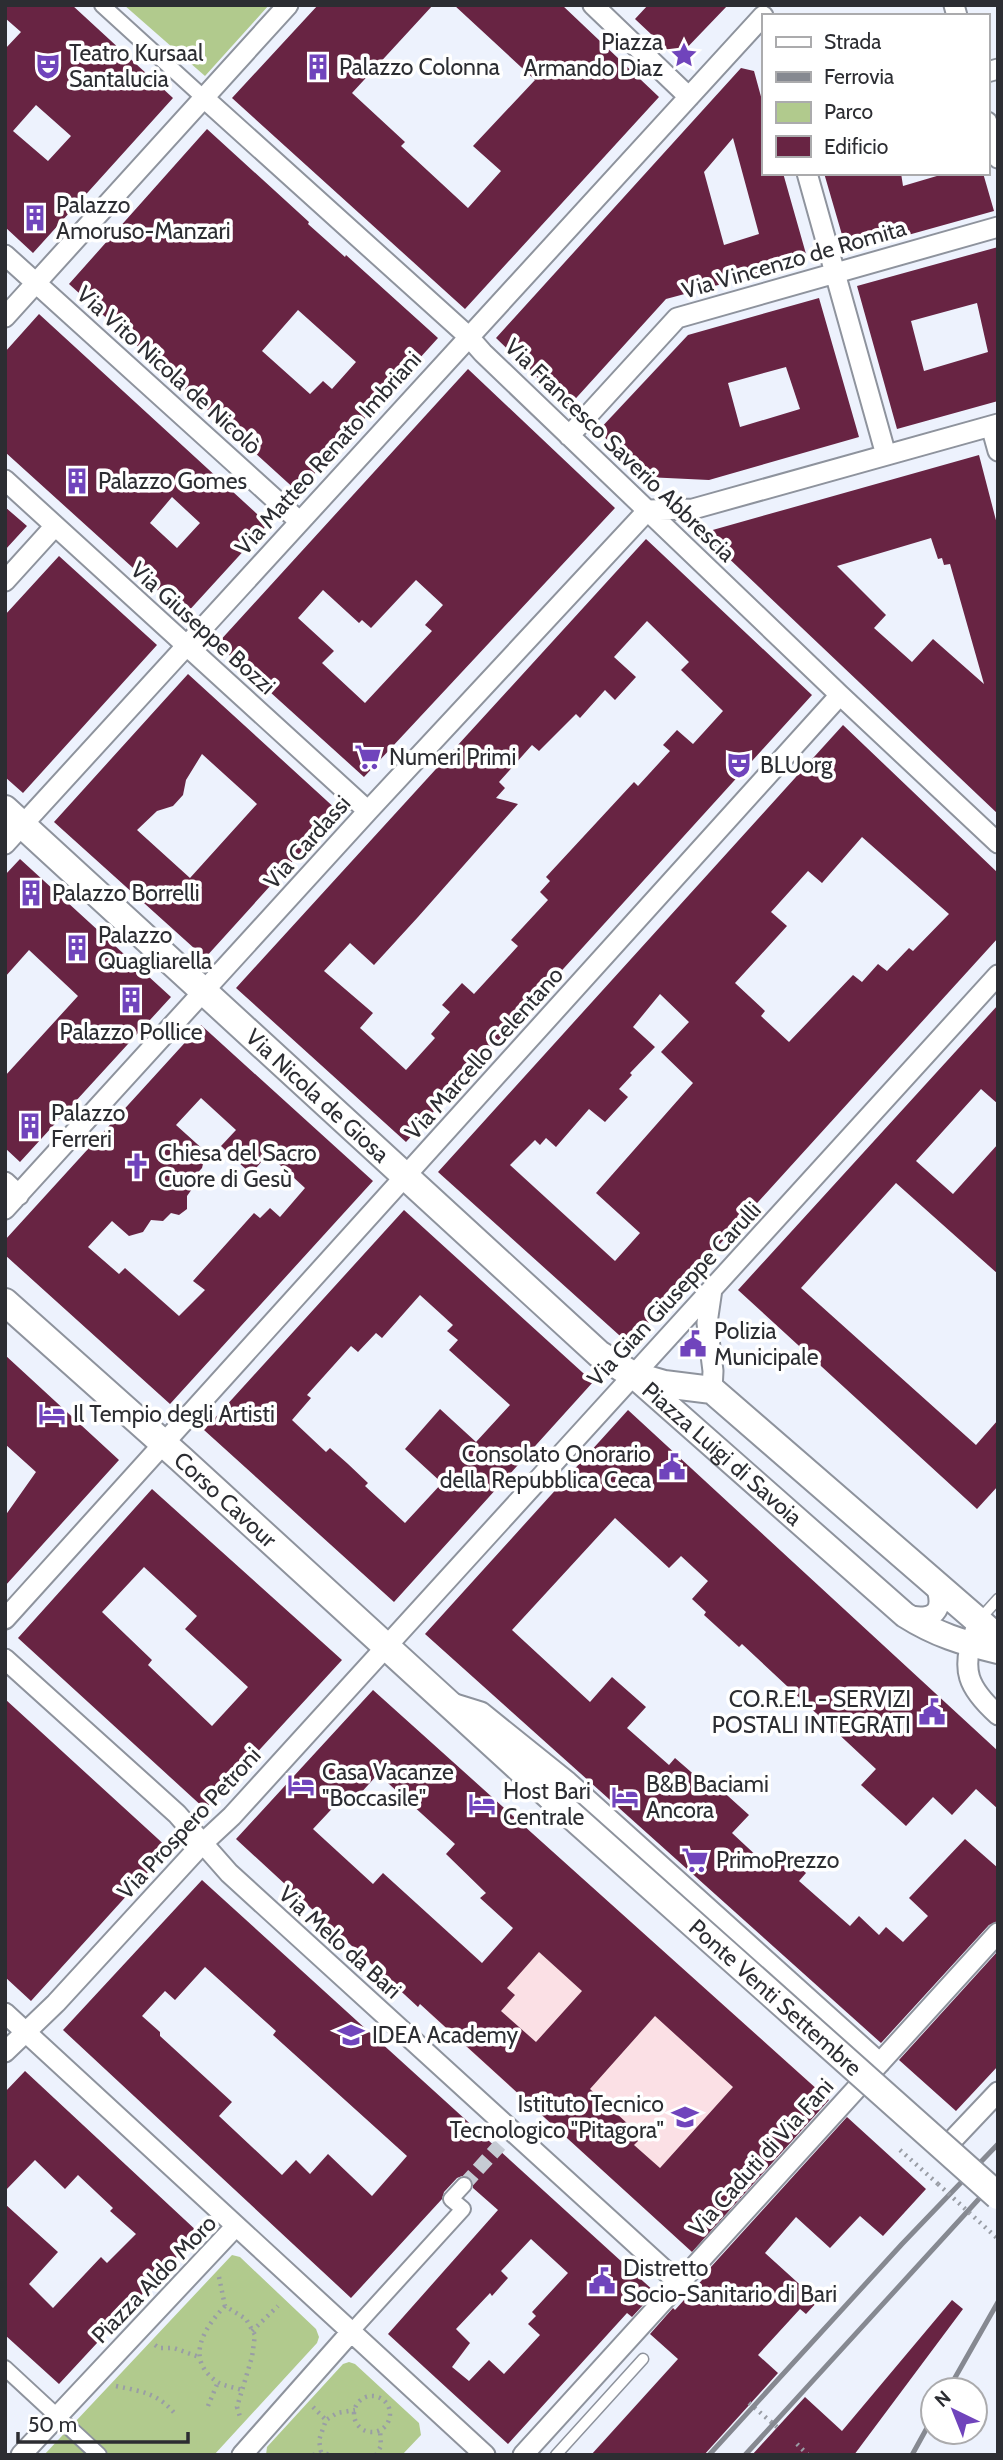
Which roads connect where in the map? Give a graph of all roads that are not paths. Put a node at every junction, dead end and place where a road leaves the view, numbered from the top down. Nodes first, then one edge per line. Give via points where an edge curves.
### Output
1 (102, 5) edge
2 (288, 5) edge
3 (593, 5) edge
4 (762, 18) edge
5 (204, 97) junction
6 (689, 97) junction
7 (989, 128) edge
8 (998, 158) edge
9 (808, 175) edge
10 (998, 227) edge
11 (5, 255) edge
12 (834, 273) junction
13 (36, 283) junction
14 (5, 317) edge
15 (468, 336) junction
16 (994, 425) edge
17 (569, 436) junction
18 (998, 451) edge
19 (886, 455) junction
20 (5, 480) edge
21 (648, 510) junction
22 (299, 521) junction
23 (55, 526) junction
24 (5, 581) edge
25 (186, 645) junction
26 (840, 695) junction
27 (368, 811) junction
28 (11, 826) edge
29 (998, 843) edge
30 (998, 975) edge
31 (204, 991) junction
32 (407, 1177) junction
33 (12, 1188) edge
34 (5, 1209) edge
35 (712, 1289) junction
36 (5, 1301) edge
37 (633, 1374) junction
38 (712, 1390) junction
39 (164, 1443) junction
40 (934, 1584) junction
41 (998, 1599) edge
42 (905, 1615) junction
43 (5, 1619) edge
44 (982, 1635) edge
45 (387, 1646) junction
46 (998, 1651) edge
47 (5, 1659) edge
48 (444, 1700) junction
49 (998, 1715) edge
50 (553, 1799) joint
51 (203, 1843) junction
52 (998, 1933) edge
53 (5, 2013) edge
54 (25, 2031) junction
55 (5, 2052) edge
56 (880, 2063) junction
57 (866, 2078) junction
58 (998, 2092) edge
59 (464, 2185) tunnel mouth
60 (998, 2196) edge
61 (236, 2226) junction
62 (680, 2284) junction
63 (351, 2332) junction
64 (643, 2358) dead end
65 (5, 2368) edge
66 (57, 2416) junction
67 (21, 2455) edge
68 (99, 2455) edge
69 (242, 2455) edge
70 (485, 2455) edge
71 (523, 2455) edge
72 (556, 2455) edge

1 - 5 street
2 - 5 street
3 - 6 street
4 - 6 street
5 - 13 street
5 - 15 street, Via Francesco Saverio Abbrescia
6 - 15 street, Via Matteo Renato Imbriani
7 - 8 street
9 - 12 street
10 - 12 street, Via Vincenzo de Romita
11 - 13 street, Via Vito Nicola de Nicolò
12 - 17 street, Via Vincenzo de Romita via 677,318
12 - 19 street
13 - 14 street
13 - 22 street, Via Vito Nicola de Nicolò
15 - 17 street, Via Francesco Saverio Abbrescia
15 - 22 street, Via Matteo Renato Imbriani
16 - 18 street
16 - 19 street
17 - 21 street, Via Francesco Saverio Abbrescia
19 - 21 street via 694,509
20 - 23 street, Via Giuseppe Bozzi
21 - 26 street, Via Francesco Saverio Abbrescia
21 - 27 street, Via Cardassi
22 - 25 street, Via Matteo Renato Imbriani
23 - 24 street
23 - 25 street, Via Giuseppe Bozzi
25 - 27 street, Via Giuseppe Bozzi
25 - 28 street, Via Matteo Renato Imbriani
26 - 29 street, Via Francesco Saverio Abbrescia
26 - 32 street, Via Marcello Celentano
27 - 31 street, Via Cardassi
28 - 31 main road, Via Nicola de Giosa
30 - 35 street, Via Gian Giuseppe Carulli
31 - 32 main road, Via Nicola de Giosa
31 - 33 street, Via Cardassi
32 - 37 main road, Via Nicola de Giosa via 599,1354
32 - 39 street, Via Marcello Celentano
33 - 34 street, Via Cardassi
35 - 37 street, Via Gian Giuseppe Carulli
35 - 38 street via 707,1322
36 - 39 main road, Corso Cavour
37 - 38 main road, Piazza Luigi di Savoia via 664,1384
37 - 42 street, Piazza Luigi di Savoia
37 - 45 street, Via Gian Giuseppe Carulli
38 - 40 main road, Piazza Luigi di Savoia
39 - 43 street, Via Marcello Celentano
39 - 45 main road, Corso Cavour
40 - 42 street via 940,1606 931,1616
40 - 44 main road, Piazza Luigi di Savoia
41 - 44 lane
42 - 44 street, Piazza Luigi di Savoia via 930,1630
44 - 46 street, Piazza Luigi di Savoia
44 - 49 street via 966,1665 980,1699
45 - 48 main road, Corso Cavour
45 - 51 street, Via Prospero Petroni
47 - 51 street, Via Melo da Bari via 177,1814
48 - 50 main road, Corso Cavour
48 - 56 street, Corso Cavour via 481,1712 568,1782
50 - 60 main road, Ponte Venti Settembre, bridge
51 - 54 street, Via Prospero Petroni
51 - 62 street, Via Melo da Bari via 229,1874
52 - 56 street, Via Caduti di Via Fani
53 - 54 street
54 - 55 street, Via Prospero Petroni
54 - 61 street
56 - 57 street, Via Caduti di Via Fani
57 - 58 street via 944,2149
57 - 62 street, Via Caduti di Via Fani
59 - 63 street via 451,2199 463,2209
61 - 63 street, Piazza Aldo Moro
61 - 66 street, Piazza Aldo Moro
62 - 71 street, Via Caduti di Via Fani
63 - 69 street
63 - 70 street, Piazza Aldo Moro
64 - 72 lane
65 - 66 street
66 - 67 street, Piazza Aldo Moro
66 - 68 street

